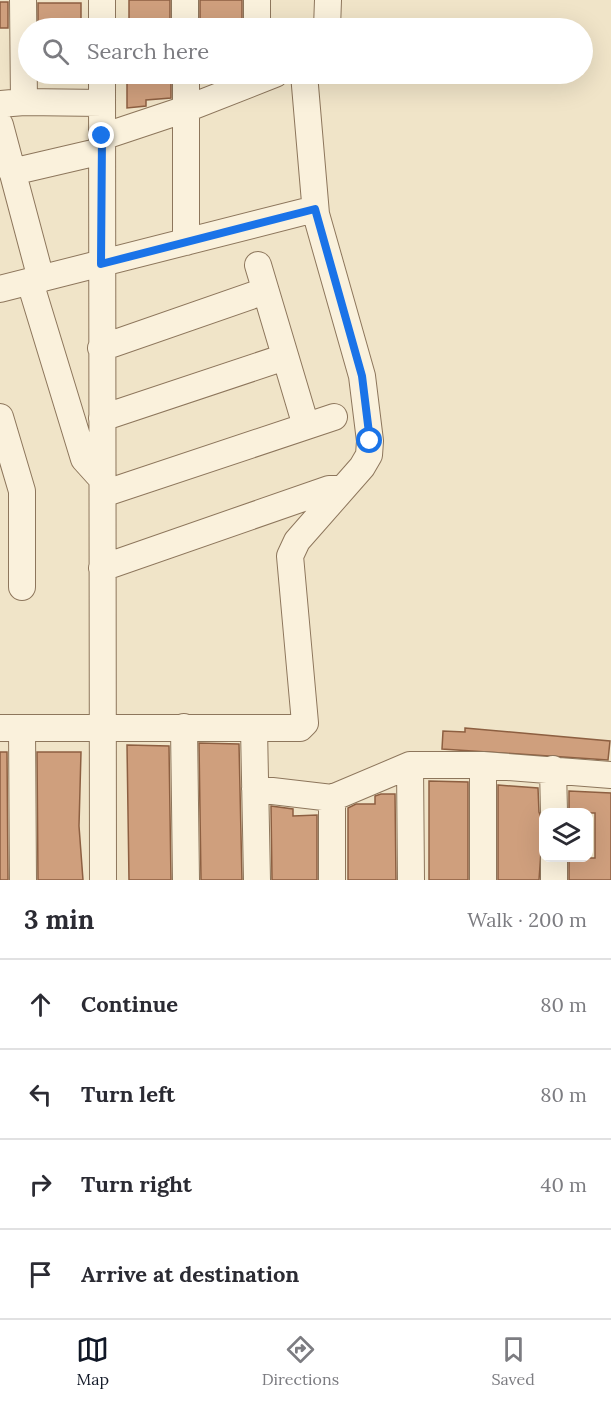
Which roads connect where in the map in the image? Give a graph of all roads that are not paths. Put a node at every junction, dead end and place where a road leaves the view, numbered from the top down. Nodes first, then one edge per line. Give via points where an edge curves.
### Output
1 (23, 0) edge
2 (102, 0) edge
3 (185, 0) edge
4 (257, 0) edge
5 (328, 0) edge
6 (21, 18) edge
7 (102, 18) edge
8 (185, 18) edge
9 (257, 18) edge
10 (327, 18) edge
11 (18, 47) edge
12 (102, 84) edge
13 (186, 84) edge
14 (245, 84) edge
15 (305, 84) edge
16 (12, 103) edge
17 (102, 103) junction
18 (186, 109) junction
19 (0, 125) edge
20 (102, 144) junction
21 (12, 172) junction
22 (315, 209) junction
23 (186, 242) junction
24 (101, 264) junction
25 (258, 265) dead end
26 (35, 280) junction
27 (0, 289) edge
28 (265, 291) junction
29 (101, 348) junction
30 (285, 357) junction
31 (0, 417) edge
32 (333, 417) dead end
33 (102, 418) junction
34 (306, 426) junction
35 (102, 487) junction
36 (341, 489) junction
37 (102, 568) junction
38 (22, 587) dead end
39 (103, 727) junction
40 (183, 727) junction
41 (11, 728) edge
42 (254, 728) junction
43 (410, 765) junction
44 (483, 765) junction
45 (554, 769) junction
46 (611, 775) edge
47 (255, 789) junction
48 (332, 798) junction
49 (554, 808) edge
50 (554, 862) edge
51 (23, 880) edge
52 (103, 880) edge
53 (186, 880) edge
54 (256, 880) edge
55 (332, 880) edge
56 (411, 880) edge
57 (483, 880) edge
58 (554, 880) edge

1 - 6 street
2 - 7 street
3 - 8 street
4 - 9 street
5 - 10 street
11 - 16 street
12 - 17 street
13 - 18 street
14 - 18 street
15 - 22 street
16 - 17 street
17 - 20 street
18 - 20 street
18 - 23 street
19 - 21 street
20 - 21 street
20 - 24 street
21 - 26 street
22 - 23 street
22 - 36 street via 362,376 370,441 369,455
23 - 24 street
24 - 26 street
24 - 29 street
25 - 28 street
26 - 27 street
26 - 35 street via 84,459
28 - 29 street
28 - 30 street
29 - 33 street
30 - 33 street
30 - 34 street
31 - 38 street via 22,491
32 - 34 street
33 - 35 street
34 - 35 street
35 - 37 street
36 - 37 street via 329,489
36 - 42 street via 297,541 290,556 305,723 300,728
37 - 39 street
39 - 40 street
39 - 41 street
39 - 52 street
40 - 42 street
40 - 53 street
41 - 51 street
42 - 47 street
43 - 44 street
43 - 48 street
43 - 56 street
44 - 45 street
44 - 57 street
45 - 46 street
45 - 49 street
47 - 48 street
47 - 54 street
48 - 55 street
50 - 58 street

